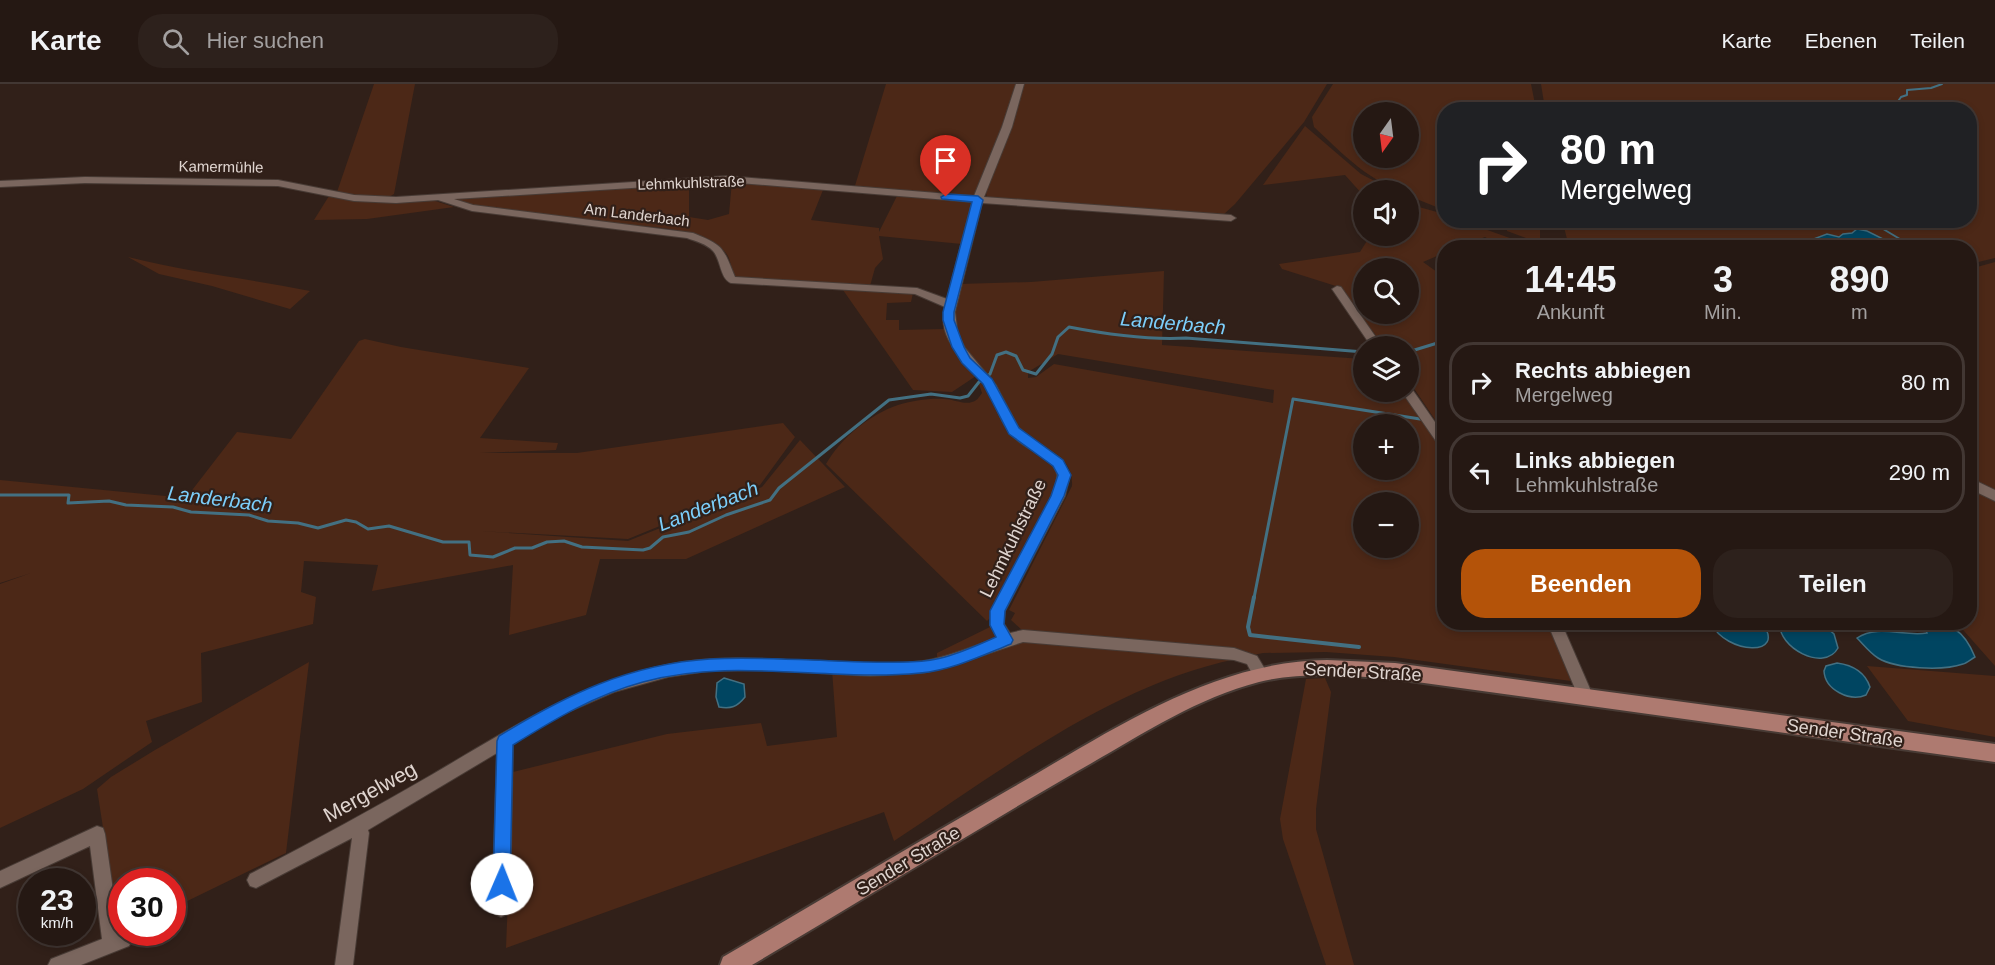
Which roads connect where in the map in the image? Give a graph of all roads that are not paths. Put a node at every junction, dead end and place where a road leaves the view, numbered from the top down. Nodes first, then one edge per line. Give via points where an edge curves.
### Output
1 (1020, 84) edge
2 (0, 184) edge
3 (441, 197) junction
4 (978, 200) junction
5 (1231, 218) dead end
6 (1337, 289) dead end
7 (950, 305) junction
8 (1370, 336) edge
9 (1415, 402) edge
10 (1437, 434) edge
11 (1977, 487) edge
12 (1995, 496) edge
13 (1557, 630) edge
14 (1006, 640) junction
15 (1260, 674) junction
16 (1586, 698) junction
17 (505, 741) junction
18 (1995, 753) edge
19 (357, 827) junction
20 (0, 880) edge
21 (256, 880) dead end
22 (501, 908) dead end
23 (57, 965) edge
24 (344, 965) edge
25 (731, 965) edge

1 - 4 street, Lehmkuhlstraße
2 - 3 street, Kamermühle via 85,180 249,182 278,183 371,200
3 - 4 street, Lehmkuhlstraße via 728,179
3 - 7 street, Am Landerbach via 472,208 689,235 720,252 731,280 917,291
4 - 5 street, Lehmkuhlstraße
4 - 7 street, Lehmkuhlstraße
6 - 8 street
7 - 14 street, Lehmkuhlstraße via 949,320 966,361 983,377 1014,431 1059,463 1064,475 1058,496 998,611 997,625
9 - 10 street
11 - 12 street
13 - 16 street
14 - 15 street via 1023,636 1234,654 1252,660
14 - 17 street, Mergelweg via 946,663 921,667 709,665 645,675 590,693
15 - 16 main road, Sender Straße via 1330,666
15 - 25 main road, Sender Straße via 1216,687 1159,716
16 - 18 main road, Sender Straße
17 - 19 street, Mergelweg
17 - 22 street
19 - 21 street, Mergelweg
19 - 24 street via 360,833
20 - 23 street via 97,834 117,942

